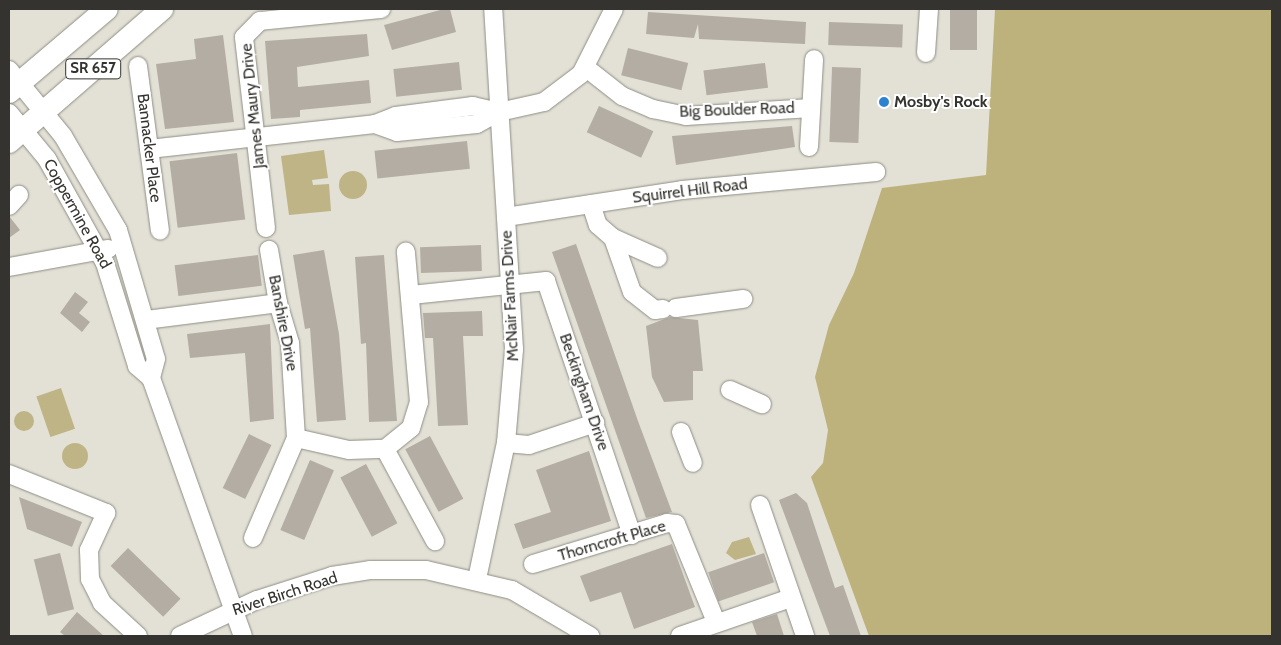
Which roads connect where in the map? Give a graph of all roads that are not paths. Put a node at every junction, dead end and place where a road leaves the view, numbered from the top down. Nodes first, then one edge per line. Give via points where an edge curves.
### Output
1 (107, 9) edge
2 (162, 9) edge
3 (381, 9) edge
4 (493, 9) edge
5 (614, 9) edge
6 (929, 9) edge
7 (342, 12) edge
8 (926, 53) dead end
9 (814, 59) dead end
10 (138, 66) dead end
11 (585, 67) junction
12 (12, 81) edge
13 (811, 108) junction
14 (45, 112) junction
15 (499, 112) junction
16 (9, 113) edge
17 (16, 136) edge
18 (256, 138) junction
19 (809, 147) dead end
20 (150, 149) junction
21 (876, 172) dead end
22 (592, 204) junction
23 (506, 216) junction
24 (266, 228) dead end
25 (160, 230) dead end
26 (613, 238) junction
27 (98, 249) junction
28 (269, 250) dead end
29 (406, 252) dead end
30 (59, 258) junction
31 (658, 258) dead end
32 (9, 267) edge
33 (109, 272) junction
34 (512, 284) junction
35 (138, 286) junction
36 (411, 295) junction
37 (743, 299) dead end
38 (278, 303) junction
39 (146, 320) junction
40 (151, 378) junction
41 (730, 390) dead end
42 (762, 404) dead end
43 (595, 424) junction
44 (681, 432) dead end
45 (296, 438) junction
46 (506, 443) junction
47 (385, 449) junction
48 (693, 463) dead end
49 (9, 474) edge
50 (760, 505) dead end
51 (632, 535) junction
52 (253, 538) dead end
53 (435, 541) dead end
54 (533, 564) dead end
55 (477, 579) junction
56 (791, 598) junction
57 (232, 610) junction
58 (716, 622) junction
59 (138, 636) edge
60 (180, 636) edge
61 (243, 636) edge
62 (590, 636) edge
63 (682, 636) edge
64 (805, 636) edge

1 - 12 main road, SR 657
2 - 14 main road, SR 657
3 - 7 street, James Maury Drive
4 - 15 street, McNair Farms Drive
5 - 11 street
6 - 8 street
7 - 18 street, James Maury Drive via 260,21 244,37
9 - 13 street, Big Boulder Road
10 - 20 street, Bannacker Place
11 - 13 street, Big Boulder Road via 622,96 653,109 686,116
11 - 15 street via 572,85 544,102
12 - 14 street, Coppermine Road
13 - 19 street, Big Boulder Road
14 - 17 main road, SR 657
14 - 35 street, Coppermine Road via 107,208
15 - 18 street via 473,106 396,116 375,124
15 - 23 street, McNair Farms Drive
16 - 17 street, Coppermine Road
17 - 27 street, Coppermine Road via 61,181
18 - 20 street
18 - 24 street, James Maury Drive
20 - 25 street, Bannacker Place
21 - 22 street, Squirrel Hill Road via 682,190
22 - 23 street, Squirrel Hill Road
22 - 26 street via 598,225
23 - 34 street, McNair Farms Drive
26 - 31 street
26 - 37 street via 632,292 654,310
27 - 30 street
27 - 33 street, Coppermine Road
27 - 35 street via 114,252
28 - 38 street, Banshire Drive
29 - 36 street
30 - 32 street
30 - 33 street via 66,265 99,263
33 - 40 street, Coppermine Road via 138,366
34 - 36 street
34 - 43 street, Beckingham Drive via 546,280
34 - 46 street, McNair Farms Drive via 512,405
35 - 39 street, Coppermine Road
36 - 47 street via 419,402 411,428
38 - 39 street
38 - 45 street, Banshire Drive via 290,343
39 - 40 street, Coppermine Road via 156,359
40 - 57 street, Coppermine Road
41 - 42 street
43 - 46 street via 529,445
43 - 51 street, Beckingham Drive
44 - 48 street
45 - 47 street via 349,450
45 - 52 street, Banshire Drive
46 - 55 street, McNair Farms Drive
47 - 53 street
49 - 59 street via 106,513 89,550 90,579 102,603
50 - 56 street
51 - 54 street, Thorncroft Place
51 - 58 street, Thorncroft Place via 676,524
55 - 57 street, River Birch Road via 426,570 370,570 309,583
55 - 62 street, River Birch Road via 538,602
56 - 58 street
56 - 64 street
57 - 60 street, River Birch Road
57 - 61 street, Coppermine Road
58 - 63 street

